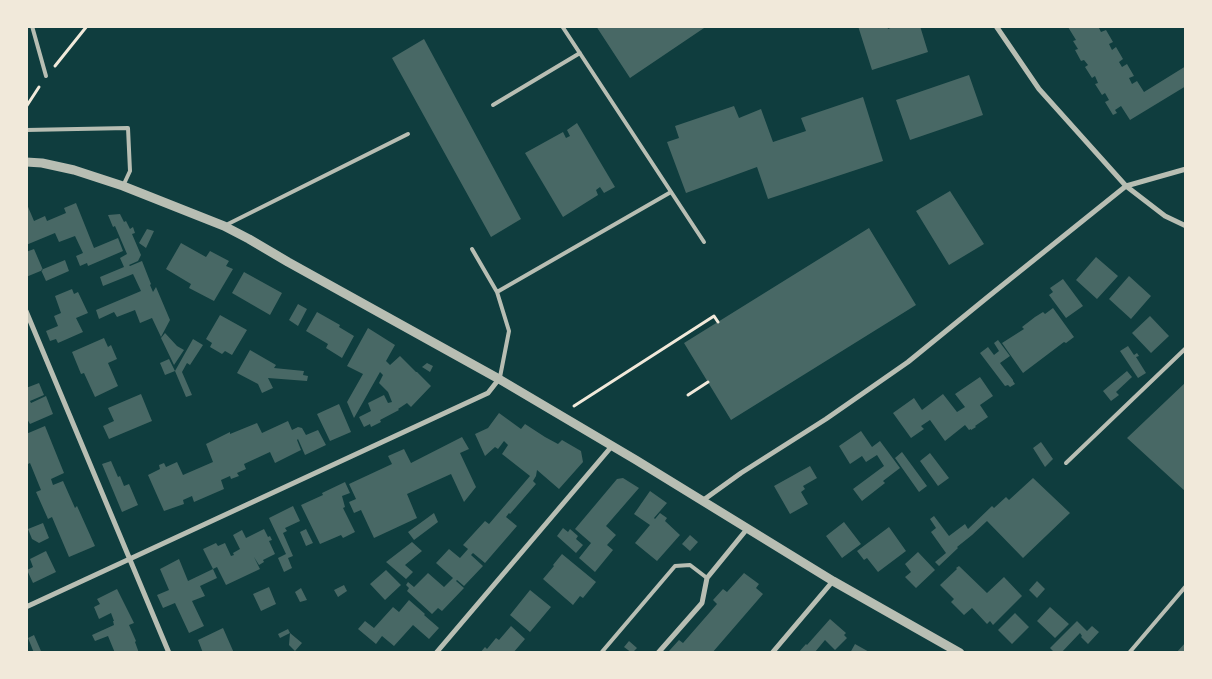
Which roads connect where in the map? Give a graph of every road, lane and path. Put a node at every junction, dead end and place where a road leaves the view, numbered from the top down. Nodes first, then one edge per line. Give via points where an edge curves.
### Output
1 (32, 26) edge
2 (562, 26) edge
3 (996, 26) edge
4 (580, 53) junction
5 (46, 76) dead end
6 (493, 105) dead end
7 (26, 130) edge
8 (408, 134) dead end
9 (26, 162) edge
10 (1186, 169) edge
11 (123, 186) junction
12 (1126, 186) junction
13 (671, 192) junction
14 (224, 226) junction
15 (1186, 226) edge
16 (704, 242) dead end
17 (472, 249) dead end
18 (497, 292) junction
19 (26, 311) edge
20 (718, 322) dead end
21 (1186, 348) edge
22 (499, 379) junction
23 (708, 382) dead end
24 (688, 394) dead end
25 (565, 418) junction
26 (612, 446) junction
27 (1066, 463) dead end
28 (702, 501) junction
29 (747, 529) junction
30 (130, 560) junction
31 (707, 578) junction
32 (834, 581) junction
33 (1186, 586) edge
34 (26, 607) edge
35 (169, 653) edge
36 (436, 653) edge
37 (601, 653) edge
38 (658, 653) edge
39 (772, 653) edge
40 (960, 653) edge
41 (1129, 653) edge

1 - 5 lane
2 - 4 lane
3 - 12 street via 1039,89
4 - 6 lane
4 - 13 lane
7 - 11 lane via 128,128 130,171
8 - 14 lane
9 - 11 street via 74,170
10 - 12 street
11 - 14 street
12 - 15 street via 1165,216
12 - 28 street via 908,362 826,419 740,472
13 - 16 lane
13 - 18 lane
14 - 22 street
17 - 18 lane
18 - 22 lane via 509,331
19 - 30 street
20 - 25 path via 714,316 568,410
21 - 27 lane
22 - 25 street
22 - 30 street via 488,393
23 - 24 path
25 - 26 street
26 - 28 street
26 - 36 street
28 - 29 street
29 - 31 street
29 - 32 street
30 - 34 street
30 - 35 street
31 - 37 lane via 690,565 675,566
31 - 38 street via 702,603
32 - 39 street
32 - 40 street
33 - 41 lane

